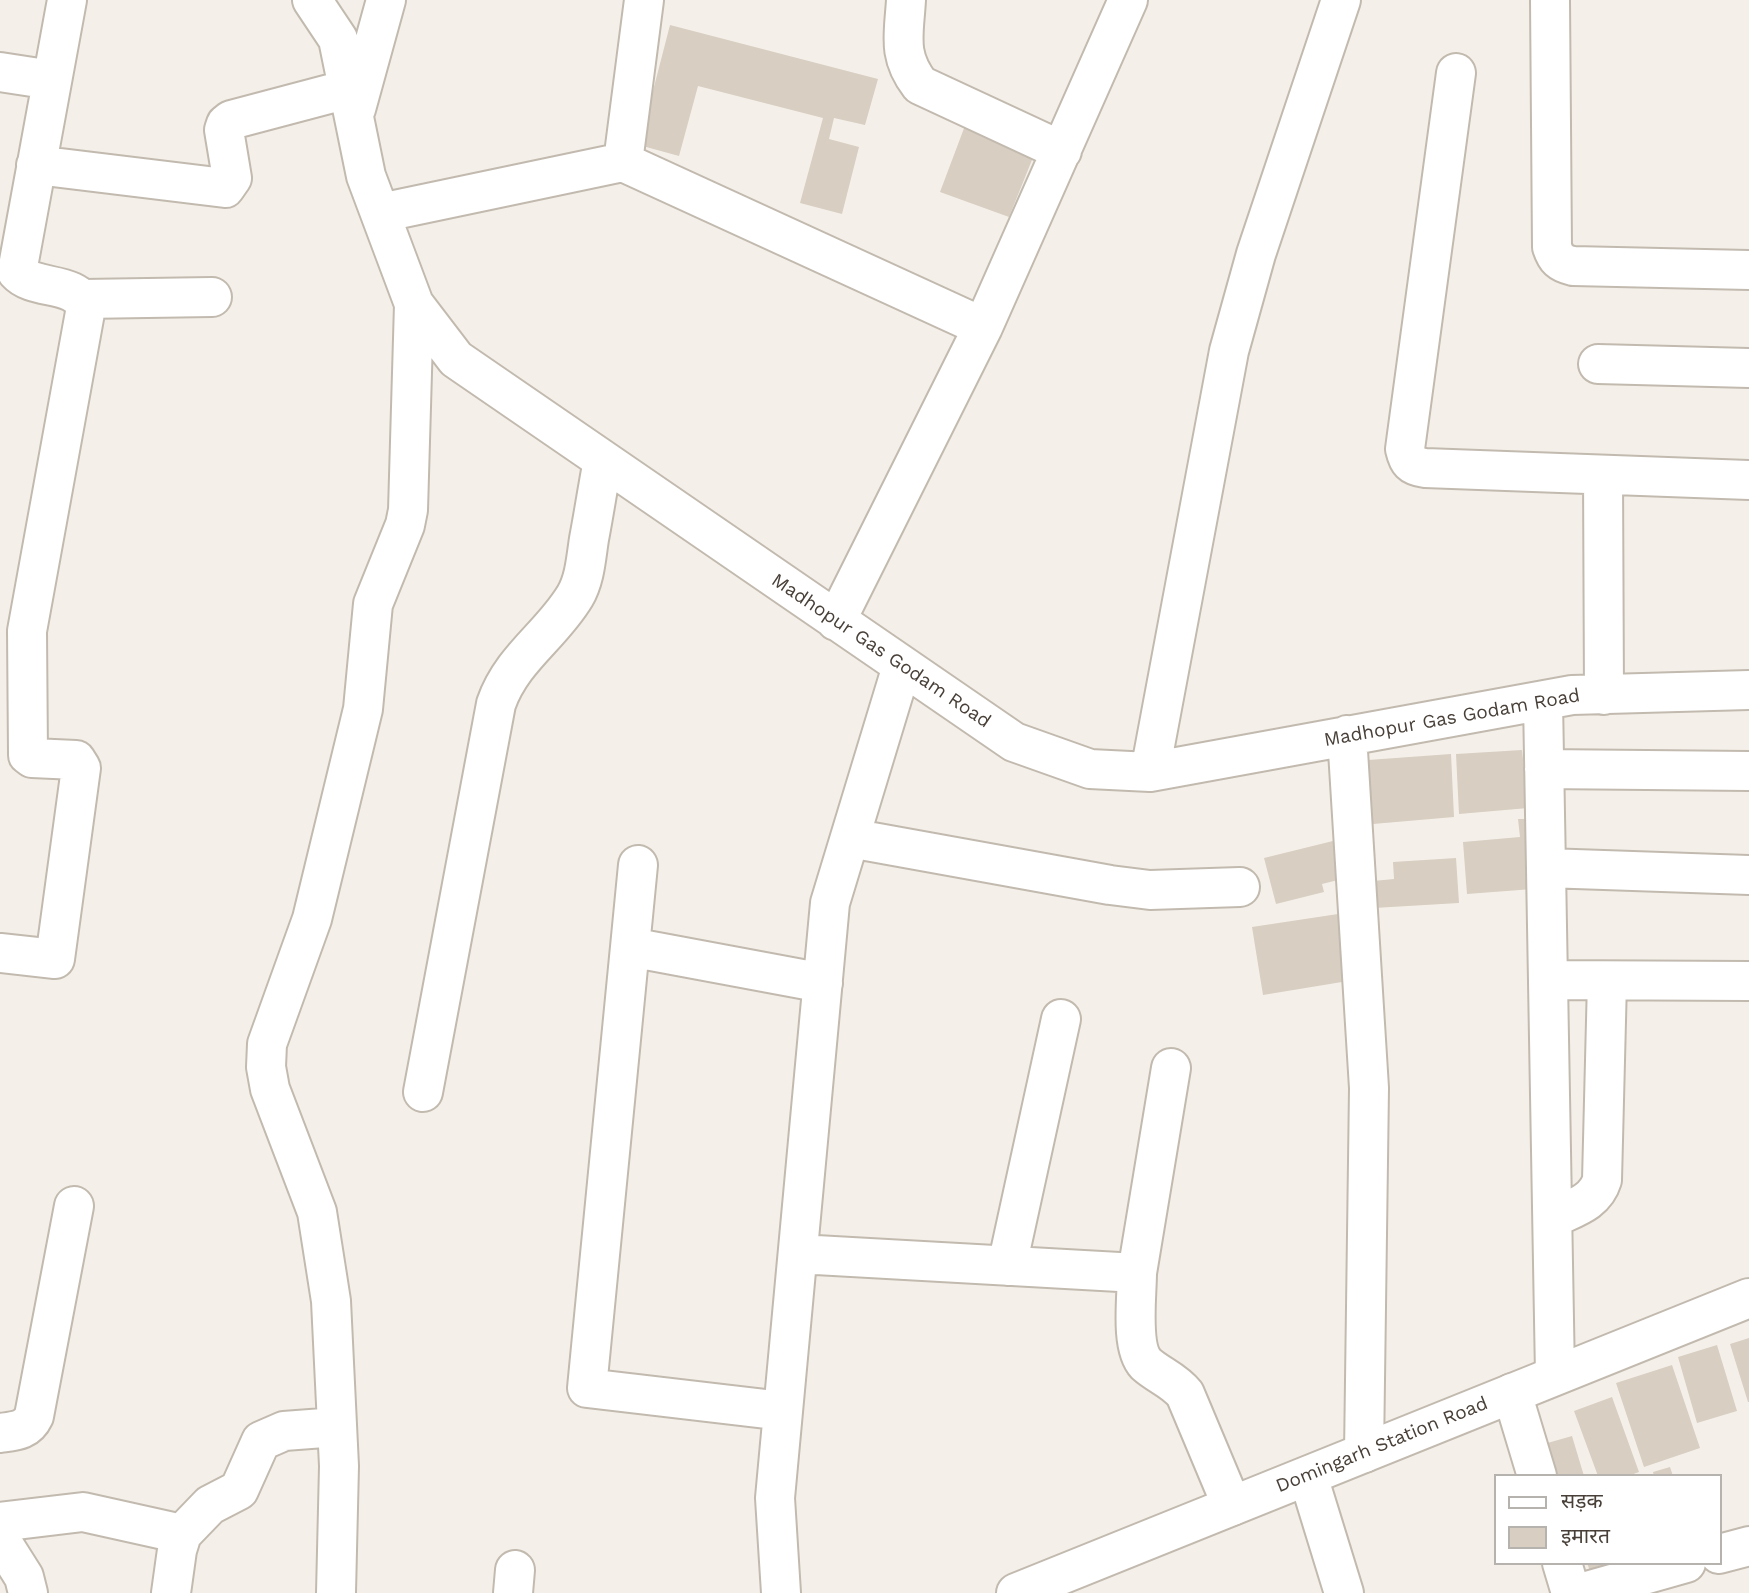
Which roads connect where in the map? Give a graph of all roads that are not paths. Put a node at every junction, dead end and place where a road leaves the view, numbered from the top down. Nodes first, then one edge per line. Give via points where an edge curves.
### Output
1 (67, 0) edge
2 (312, 0) edge
3 (386, 0) edge
4 (644, 0) edge
5 (906, 0) edge
6 (1128, 0) edge
7 (1341, 0) edge
8 (1550, 0) edge
9 (0, 72) edge
10 (1456, 73) dead end
11 (52, 80) junction
12 (351, 103) junction
13 (1062, 151) junction
14 (623, 162) junction
15 (36, 165) junction
16 (380, 213) junction
17 (10, 247) edge
18 (1749, 270) edge
19 (212, 297) dead end
20 (83, 299) junction
21 (414, 304) junction
22 (983, 327) junction
23 (1598, 364) dead end
24 (1749, 368) edge
25 (603, 460) junction
26 (1603, 475) junction
27 (1749, 480) edge
28 (836, 621) junction
29 (902, 666) junction
30 (1749, 690) edge
31 (1604, 695) junction
32 (1543, 701) junction
33 (1347, 736) junction
34 (1544, 769) junction
35 (1749, 771) edge
36 (1150, 772) junction
37 (850, 838) junction
38 (638, 865) dead end
39 (1546, 868) junction
40 (1749, 874) edge
41 (1240, 887) dead end
42 (630, 947) junction
43 (0, 953) edge
44 (1548, 980) junction
45 (1607, 981) junction
46 (1749, 981) edge
47 (823, 983) junction
48 (1061, 1019) dead end
49 (1171, 1068) dead end
50 (423, 1092) dead end
51 (74, 1206) dead end
52 (1553, 1218) junction
53 (798, 1254) junction
54 (1007, 1266) junction
55 (1137, 1273) junction
56 (1749, 1298) edge
57 (1556, 1375) junction
58 (1512, 1393) junction
59 (783, 1411) junction
60 (337, 1427) junction
61 (0, 1433) edge
62 (1364, 1453) junction
63 (1535, 1474) edge
64 (1308, 1476) junction
65 (1232, 1506) junction
66 (0, 1522) edge
67 (181, 1534) junction
68 (0, 1539) edge
69 (1749, 1546) edge
70 (1721, 1553) edge
71 (1563, 1565) edge
72 (1679, 1565) edge
73 (28, 1593) edge
74 (172, 1593) edge
75 (337, 1593) edge
76 (781, 1593) edge
77 (1016, 1593) edge
78 (1344, 1593) edge
79 (1571, 1593) edge
80 (1580, 1593) edge

1 - 11 street
2 - 12 street, Madhopur Gas Godam Road via 338,39
3 - 12 street
4 - 14 street
5 - 13 street via 904,53 908,70 920,85
6 - 13 street
7 - 36 street via 1256,254 1229,351
8 - 18 street via 1552,247 1556,258 1573,266
9 - 11 street
10 - 26 street via 1407,460 1413,467 1425,468
11 - 15 street
12 - 15 street via 231,120 224,130 232,178 225,188
12 - 16 street, Madhopur Gas Godam Road via 366,176
13 - 22 street
14 - 16 street
14 - 22 street
15 - 17 street
16 - 21 street, Madhopur Gas Godam Road
17 - 20 street via 23,279
19 - 20 street
20 - 43 street via 86,307 27,631 28,755 76,760 81,768 55,959
21 - 25 street, Madhopur Gas Godam Road via 456,359
21 - 60 street via 408,510 373,604 363,709 312,919 267,1044 270,1089 321,1233 331,1301
22 - 28 street
23 - 24 street
25 - 28 street, Madhopur Gas Godam Road
25 - 50 street via 576,594 513,669 496,704
26 - 27 street
26 - 31 street
28 - 29 street, Madhopur Gas Godam Road
29 - 36 street, Madhopur Gas Godam Road via 1014,743 1090,769
29 - 37 street
30 - 31 street, Madhopur Gas Godam Road
31 - 32 street, Madhopur Gas Godam Road
32 - 33 street, Madhopur Gas Godam Road
32 - 34 street
33 - 36 street, Madhopur Gas Godam Road
33 - 62 street via 1369,1088
34 - 35 street
34 - 39 street
37 - 41 street via 1110,885 1150,890
37 - 47 street via 830,903
38 - 42 street
39 - 40 street
39 - 44 street
42 - 47 street
42 - 59 street via 587,1388
44 - 45 street
44 - 52 street
45 - 46 street
45 - 52 street via 1602,1180 1590,1200
47 - 53 street
48 - 54 street
49 - 55 street
51 - 61 street via 34,1416 22,1430
52 - 57 street
53 - 54 street
53 - 59 street
54 - 55 street
55 - 65 street via 1137,1347 1148,1365 1185,1394
56 - 57 street, Domingarh Station Road
57 - 58 street, Domingarh Station Road
58 - 62 street, Domingarh Station Road
58 - 63 street
59 - 76 street via 775,1498
60 - 67 street via 284,1432 261,1441 239,1490 211,1505
60 - 75 street
62 - 64 street, Domingarh Station Road
64 - 65 street, Domingarh Station Road
64 - 78 street
65 - 77 street, Domingarh Station Road
66 - 67 street via 83,1513
67 - 74 street
68 - 73 street via 24,1577
69 - 70 street
71 - 79 street
72 - 80 street

